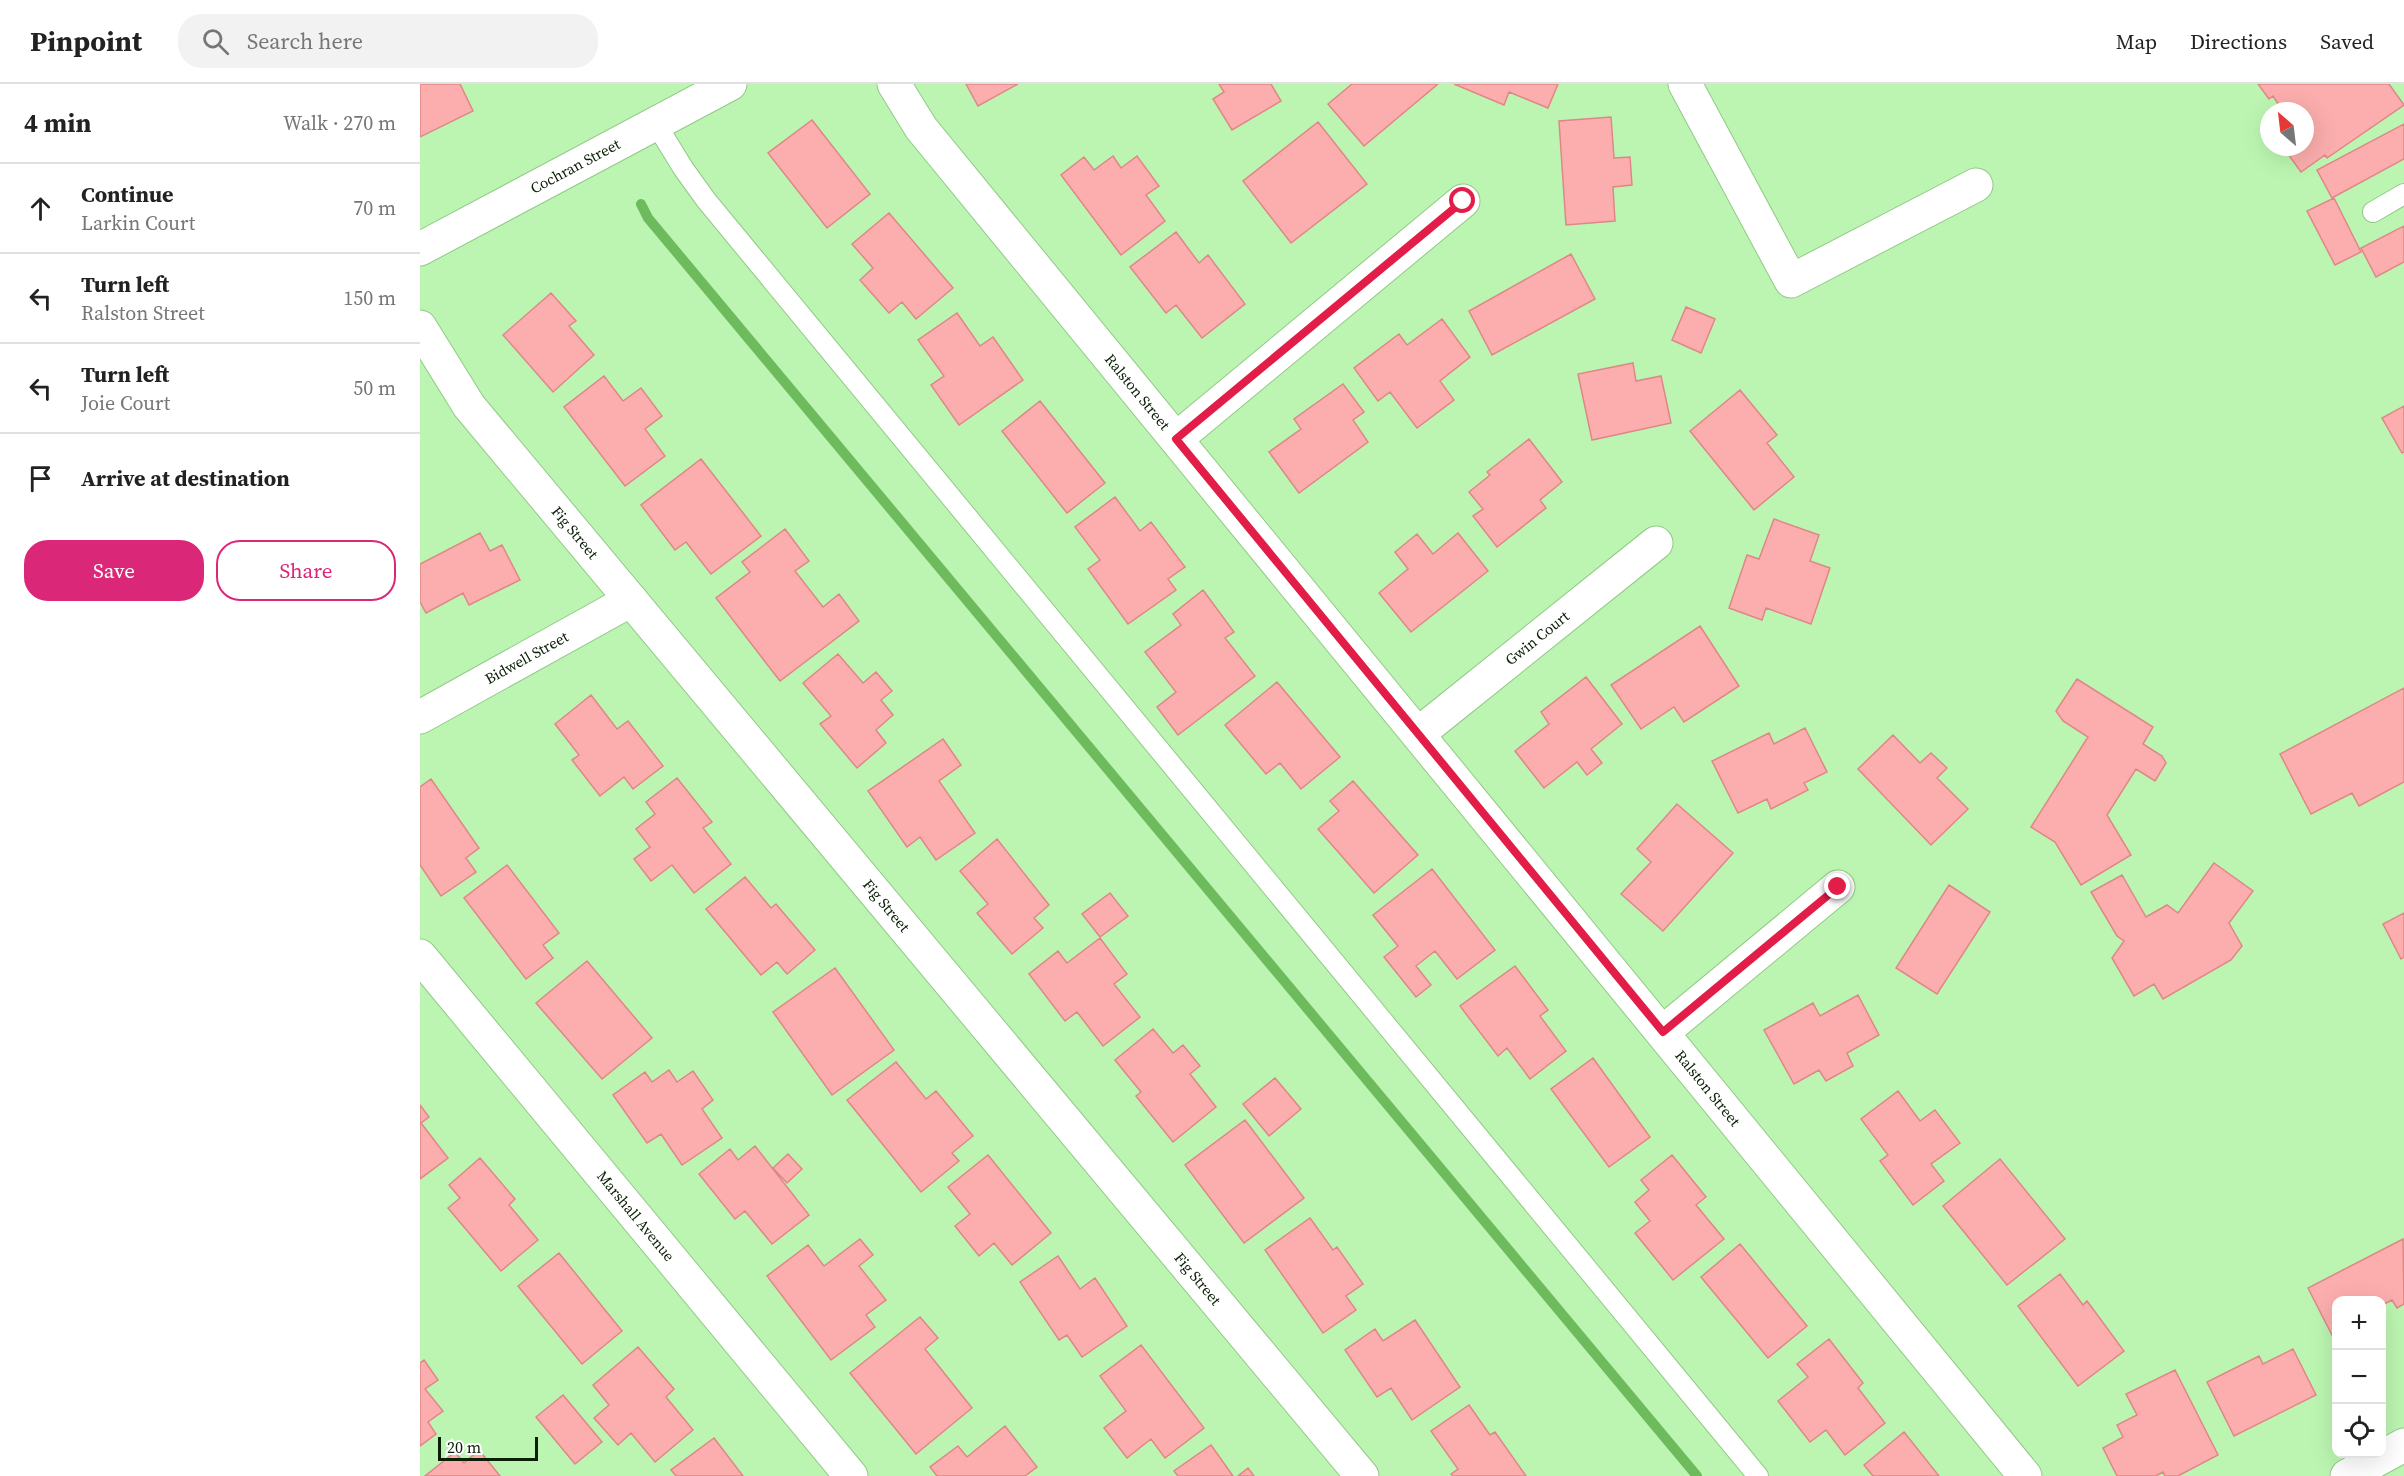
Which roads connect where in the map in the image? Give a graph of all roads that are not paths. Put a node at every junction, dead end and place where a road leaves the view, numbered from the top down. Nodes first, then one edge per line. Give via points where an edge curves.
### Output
1 (730, 84) edge
2 (894, 84) edge
3 (1685, 84) edge
4 (656, 124) junction
5 (1976, 185) dead end
6 (2404, 194) edge
7 (1463, 201) dead end
8 (2373, 212) dead end
9 (420, 249) edge
10 (420, 327) edge
11 (1176, 439) junction
12 (1656, 543) dead end
13 (631, 600) junction
14 (420, 717) edge
15 (1418, 734) junction
16 (1838, 887) dead end
17 (420, 957) edge
18 (1663, 1032) junction
19 (2404, 1445) edge
20 (851, 1476) edge
21 (1362, 1476) edge
22 (1758, 1476) edge
23 (2025, 1476) edge
24 (2347, 1476) edge

1 - 4 street, Cochran Street
2 - 11 street, Ralston Street via 921,128
3 - 5 street via 1791,281
4 - 9 street, Cochran Street
4 - 22 lane via 706,200
6 - 8 lane
7 - 11 street
10 - 13 street, Fig Street via 469,406
11 - 15 street, Ralston Street
12 - 15 street, Gwin Court
13 - 14 street, Bidwell Street
13 - 21 street, Fig Street
15 - 18 street, Ralston Street
16 - 18 street
17 - 20 street, Marshall Avenue
18 - 23 street, Ralston Street
19 - 24 street

